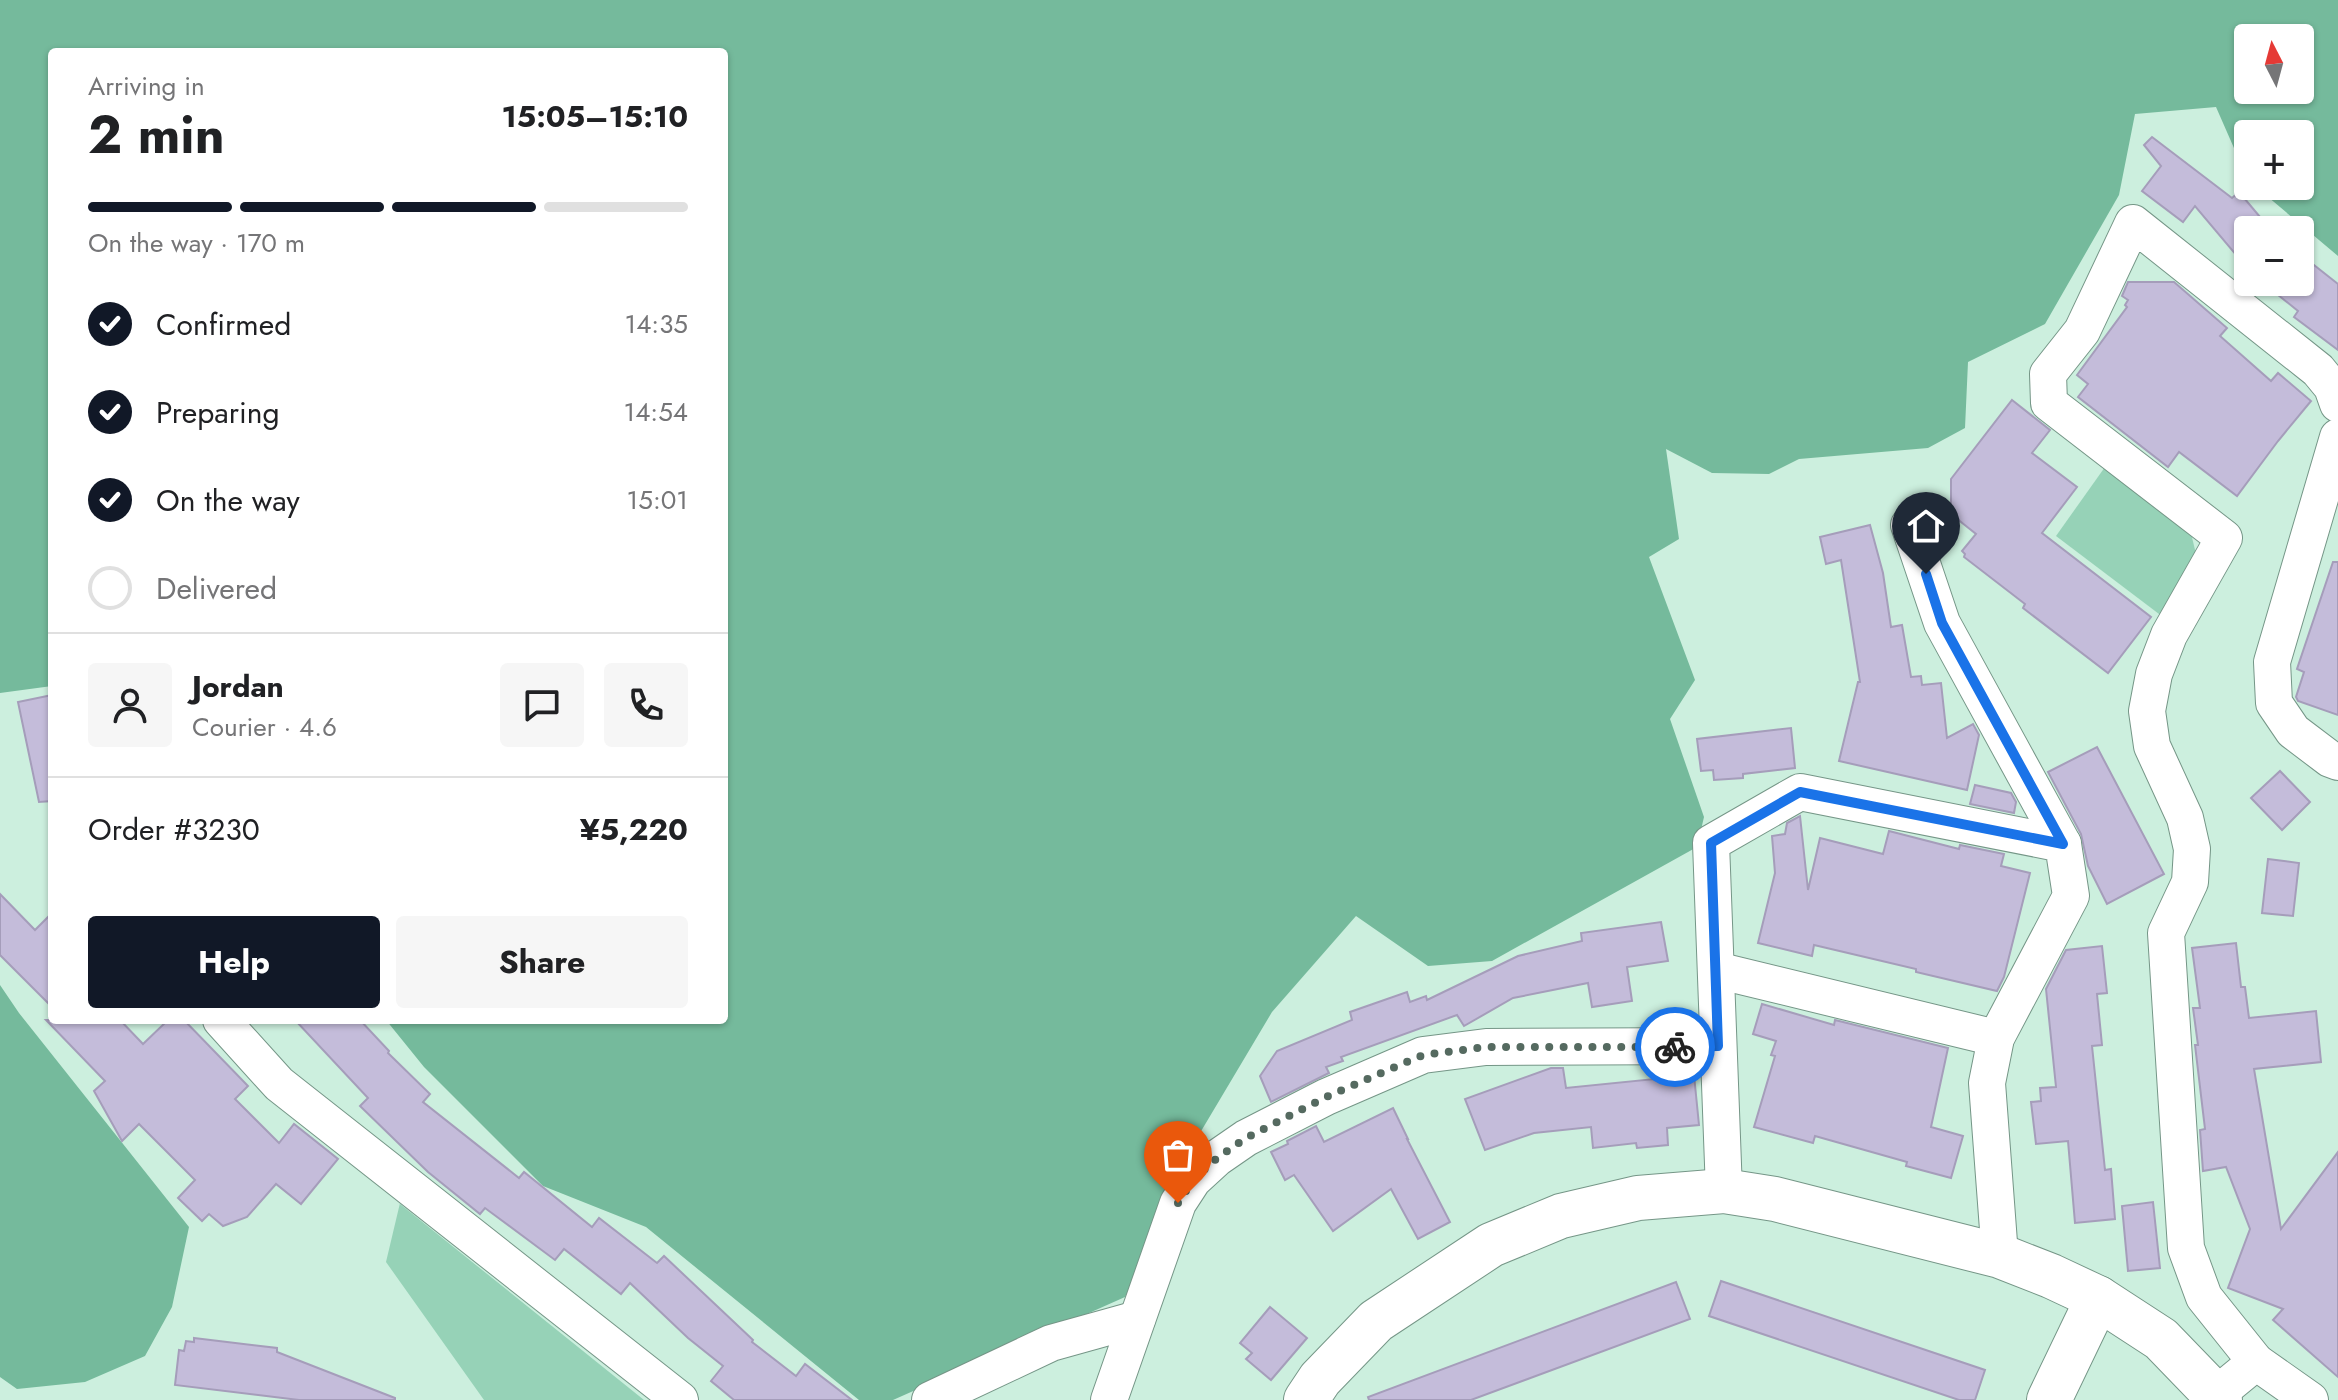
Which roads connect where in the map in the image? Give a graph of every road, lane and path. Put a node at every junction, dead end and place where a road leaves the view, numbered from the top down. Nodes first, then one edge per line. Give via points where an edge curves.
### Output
1 (2338, 404) edge
2 (2338, 437) edge
3 (1909, 525) dead end
4 (2338, 762) edge
5 (2063, 844) junction
6 (1716, 970) junction
7 (225, 1024) edge
8 (1996, 1038) junction
9 (1718, 1046) junction
10 (1724, 1191) junction
11 (2000, 1256) junction
12 (2098, 1298) junction
13 (1137, 1319) junction
14 (2256, 1362) junction
15 (2218, 1398) edge
16 (680, 1400) edge
17 (930, 1400) edge
18 (1109, 1400) edge
19 (1306, 1400) edge
20 (2049, 1400) edge
21 (2310, 1400) edge

1 - 14 street via 2318,370 2133,223 2082,331 2048,374 2049,403 2224,538 2169,635 2147,711 2152,746 2185,818 2192,849 2190,882 2166,933 2186,1248 2204,1297
2 - 4 street via 2272,662 2274,703 2293,731
3 - 5 street via 1942,623
5 - 6 street via 1800,792 1711,843
5 - 8 street via 2071,896
6 - 8 street
6 - 9 street
7 - 16 street via 279,1084
8 - 11 street via 1987,1083
9 - 10 street
9 - 13 street via 1486,1047 1423,1055 1326,1097 1246,1138 1193,1180 1178,1203
10 - 11 street
10 - 19 street via 1638,1198 1561,1216 1491,1245 1376,1321
11 - 12 street
12 - 15 street via 2161,1339
12 - 20 street
13 - 17 street via 1051,1343
13 - 18 street
14 - 15 street
14 - 21 street

